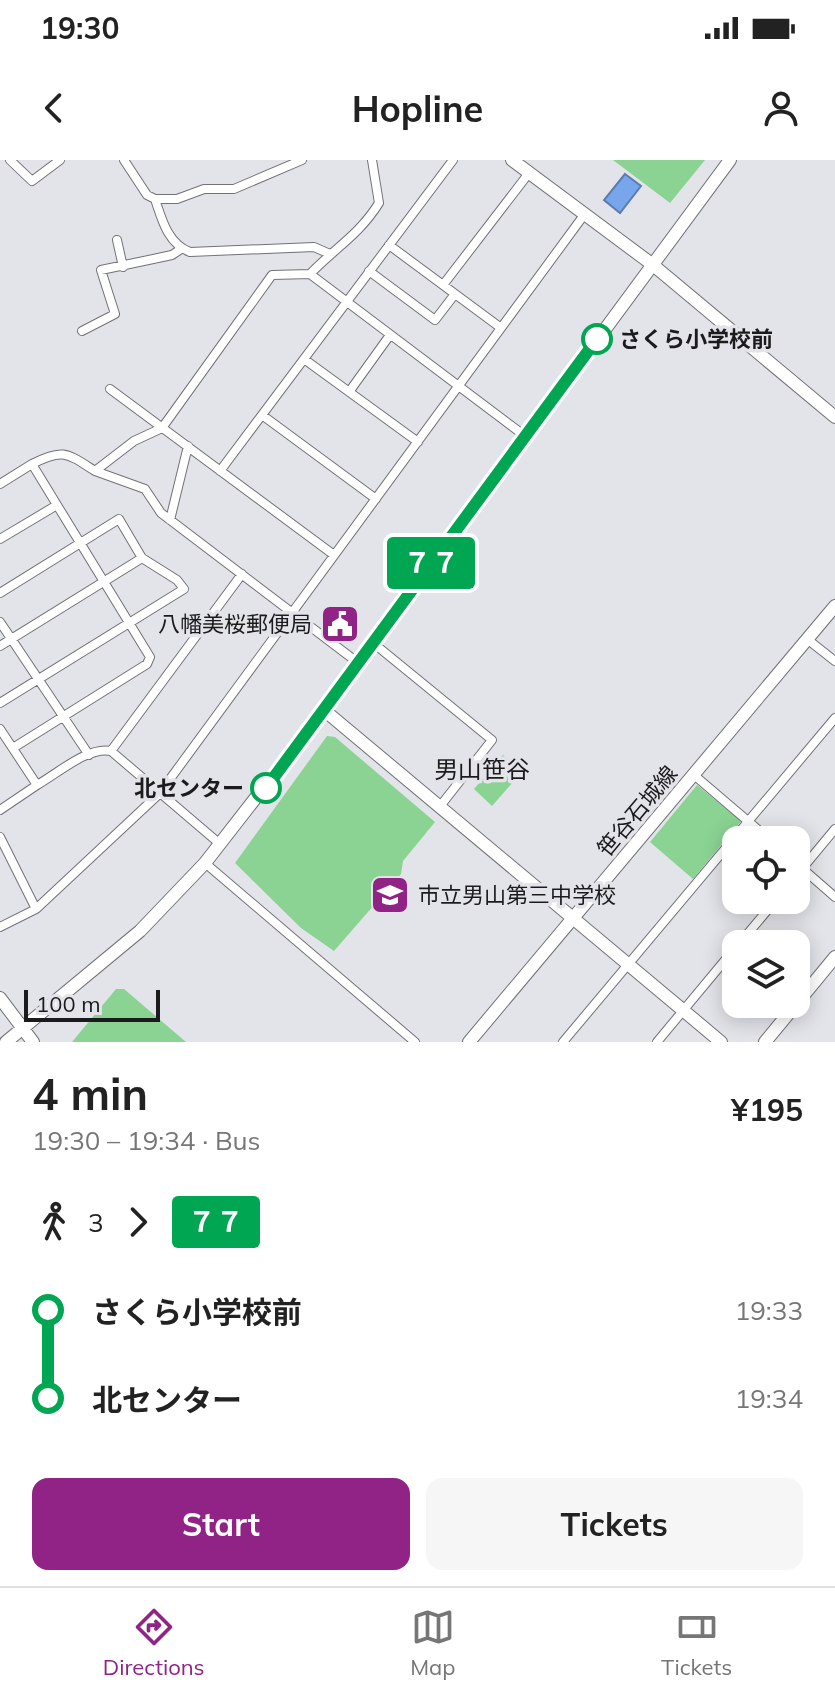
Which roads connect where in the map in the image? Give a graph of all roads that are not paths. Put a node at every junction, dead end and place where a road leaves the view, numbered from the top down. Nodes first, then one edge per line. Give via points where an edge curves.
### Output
1 (10, 160) edge
2 (60, 160) edge
3 (124, 160) edge
4 (302, 160) edge
5 (372, 160) edge
6 (453, 160) edge
7 (512, 160) edge
8 (730, 160) edge
9 (529, 173) junction
10 (155, 199) junction
11 (584, 215) junction
12 (117, 240) dead end
13 (389, 245) junction
14 (181, 249) junction
15 (330, 254) junction
16 (653, 265) junction
17 (123, 267) junction
18 (369, 271) junction
19 (310, 274) junction
20 (443, 285) junction
21 (455, 294) junction
22 (347, 302) junction
23 (501, 328) junction
24 (82, 331) dead end
25 (390, 335) junction
26 (304, 359) junction
27 (460, 385) junction
28 (110, 389) dead end
29 (349, 392) junction
30 (262, 415) junction
31 (835, 417) edge
32 (162, 428) junction
33 (525, 436) junction
34 (418, 442) junction
35 (188, 446) junction
36 (32, 464) junction
37 (95, 471) junction
38 (220, 471) junction
39 (0, 484) edge
40 (376, 499) junction
41 (57, 505) junction
42 (170, 520) junction
43 (0, 539) edge
44 (80, 543) junction
45 (334, 555) junction
46 (142, 558) junction
47 (242, 574) junction
48 (104, 581) junction
49 (0, 593) edge
50 (835, 606) edge
51 (292, 613) junction
52 (129, 620) junction
53 (0, 622) edge
54 (11, 639) junction
55 (807, 639) junction
56 (372, 642) junction
57 (0, 646) edge
58 (835, 661) edge
59 (357, 662) junction
60 (37, 679) junction
61 (0, 703) edge
62 (324, 710) junction
63 (63, 718) junction
64 (835, 718) edge
65 (0, 729) edge
66 (13, 748) junction
67 (111, 751) junction
68 (89, 755) junction
69 (694, 775) junction
70 (37, 785) junction
71 (159, 794) junction
72 (441, 805) junction
73 (0, 810) edge
74 (748, 821) junction
75 (754, 826) edge
76 (835, 829) edge
77 (0, 837) edge
78 (220, 844) junction
79 (810, 856) edge
80 (205, 863) junction
81 (810, 878) edge
82 (835, 897) edge
83 (36, 909) junction
84 (764, 914) edge
85 (573, 918) junction
86 (0, 927) edge
87 (751, 930) edge
88 (835, 957) edge
89 (628, 964) junction
90 (722, 964) edge
91 (0, 998) edge
92 (683, 1011) junction
93 (22, 1029) junction
94 (6, 1042) edge
95 (33, 1042) edge
96 (415, 1042) edge
97 (469, 1042) edge
98 (563, 1042) edge
99 (657, 1042) edge
100 (721, 1042) edge
101 (765, 1042) edge

1 - 2 street via 32,181
3 - 10 street
4 - 10 street via 234,189
5 - 15 street via 379,203 355,237
6 - 13 street
7 - 9 street
8 - 16 street
9 - 11 street
9 - 20 street
10 - 14 street via 165,229
11 - 16 street
11 - 23 street
12 - 17 street
13 - 18 street
13 - 20 street
14 - 15 street via 314,247
14 - 17 street
15 - 19 street
16 - 31 street
16 - 33 street
17 - 24 street via 101,270 115,314
18 - 21 street via 435,320
18 - 22 street
19 - 22 street
19 - 32 street via 272,275
20 - 21 street
21 - 23 street
22 - 25 street
22 - 26 street
23 - 27 street
25 - 27 street
25 - 29 street
26 - 29 street
26 - 30 street
27 - 33 street
27 - 34 street
28 - 32 street
29 - 34 street
30 - 38 street
30 - 40 street
32 - 35 street
32 - 37 street via 134,441
33 - 56 street
34 - 40 street
35 - 38 street
35 - 42 street
36 - 37 street via 67,453
36 - 39 street
36 - 41 street
37 - 42 street via 145,489
38 - 45 street
40 - 45 street
41 - 43 street
41 - 44 street
42 - 47 street
44 - 46 street via 119,519
44 - 48 street
44 - 49 street
45 - 51 street
46 - 48 street
46 - 52 street via 184,589
47 - 51 street
47 - 67 street
48 - 52 street
48 - 54 street
50 - 55 street, 笹谷石城線
51 - 59 street
51 - 71 street
52 - 60 street
52 - 63 street via 149,650 147,664
53 - 54 street
54 - 57 street
54 - 60 street
55 - 58 street
55 - 69 street, 笹谷石城線
56 - 59 street
56 - 72 street via 492,740
59 - 62 street
60 - 61 street
60 - 63 street
62 - 72 street
62 - 78 street
63 - 66 street
63 - 68 street
64 - 74 street
65 - 66 street
66 - 70 street
67 - 68 street
67 - 71 street
68 - 70 street
69 - 74 street
69 - 85 street, 笹谷石城線
70 - 73 street
71 - 78 street
71 - 83 street
72 - 85 street
74 - 75 street
74 - 89 street
76 - 79 street
77 - 83 street
78 - 80 street
80 - 93 street via 140,931
80 - 96 street
81 - 82 street
83 - 86 street
84 - 87 street
85 - 89 street
85 - 97 street, 笹谷石城線
88 - 101 street
89 - 92 street
89 - 98 street
90 - 92 street
91 - 93 street
92 - 99 street
92 - 100 street
93 - 94 street
93 - 95 street

